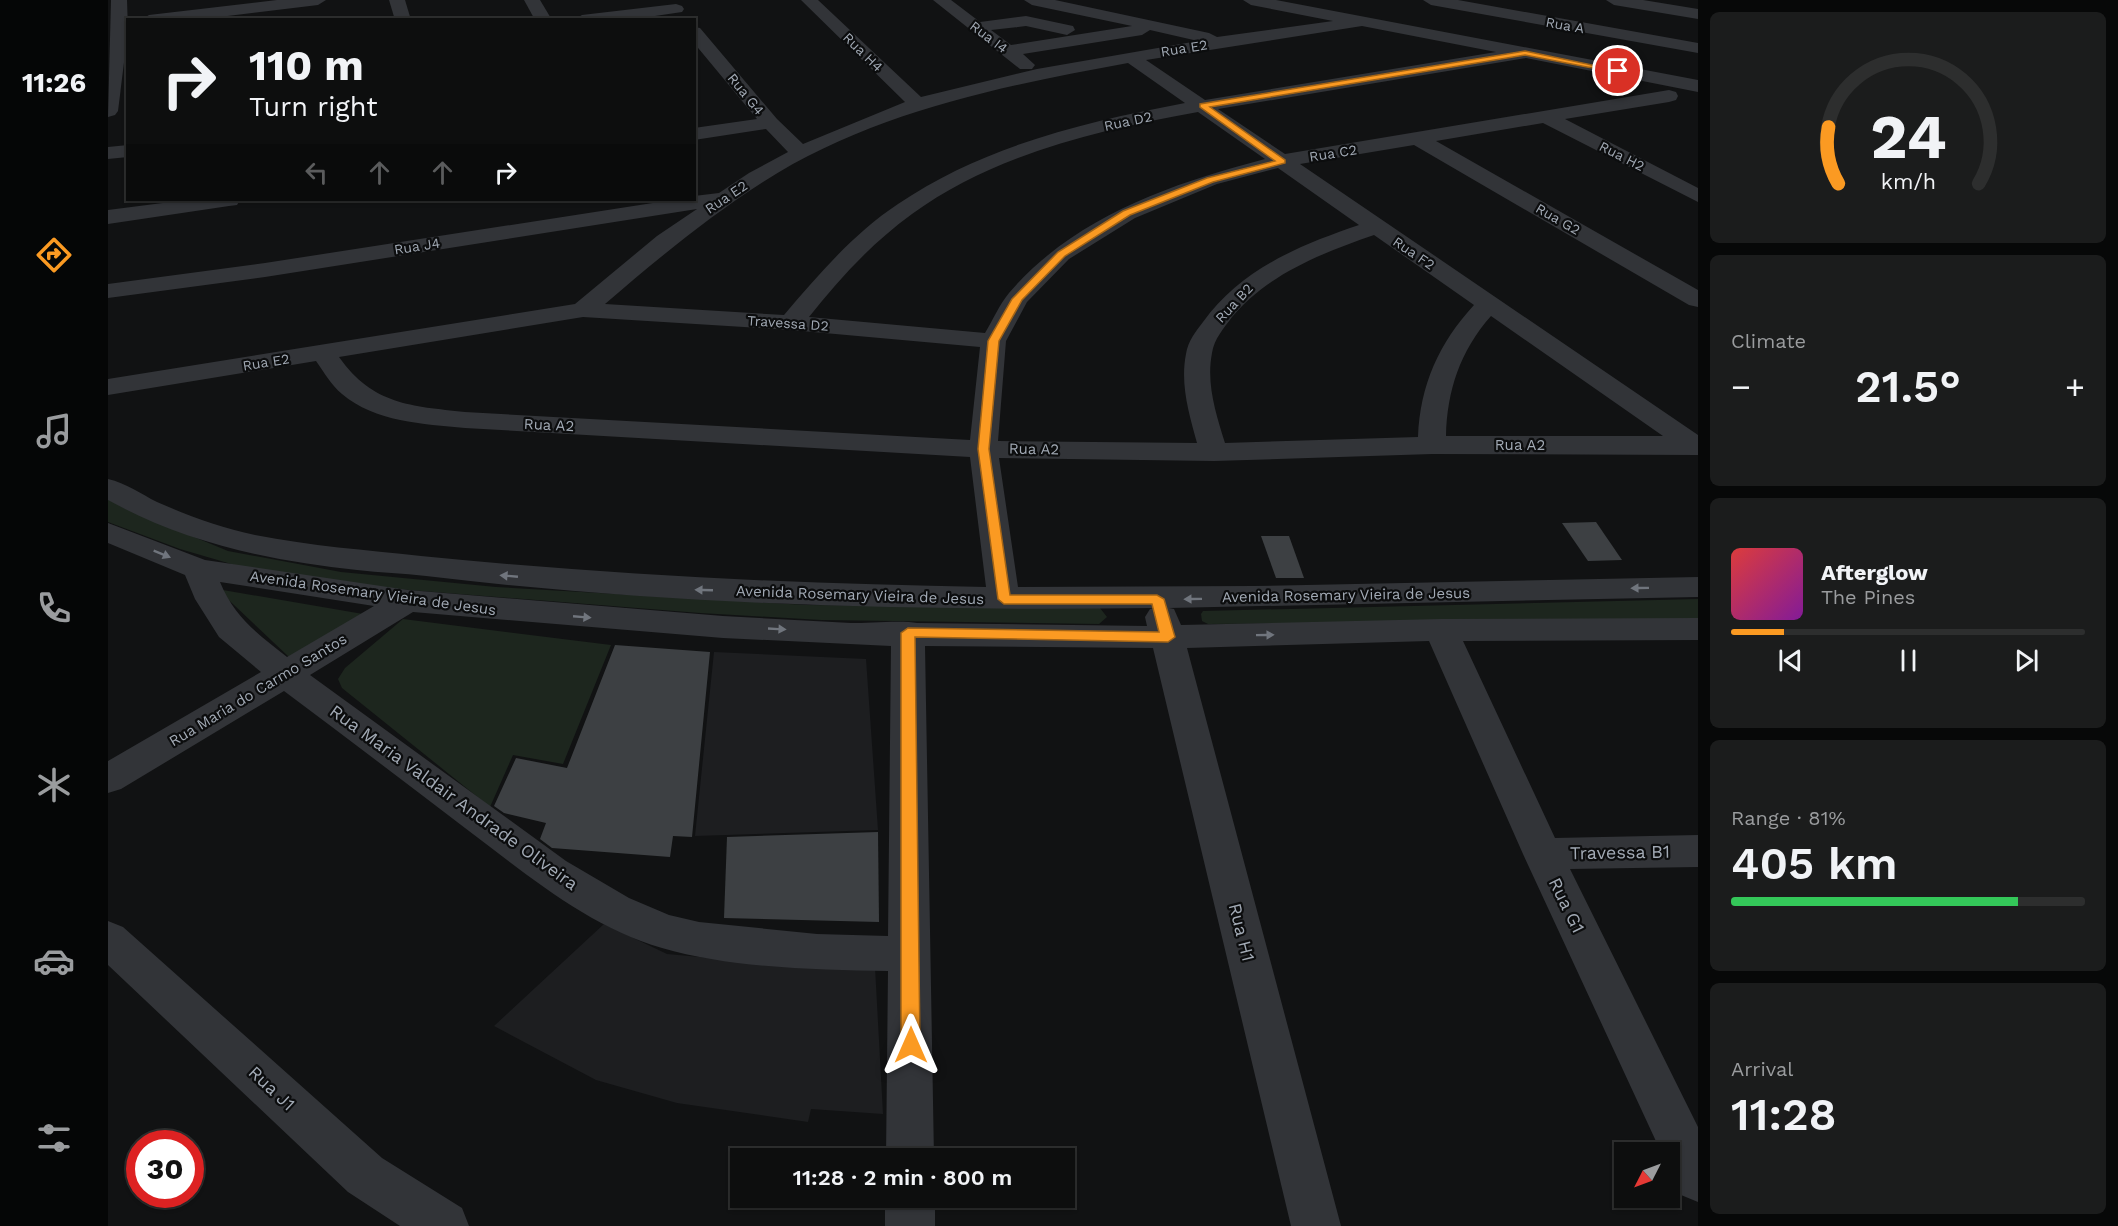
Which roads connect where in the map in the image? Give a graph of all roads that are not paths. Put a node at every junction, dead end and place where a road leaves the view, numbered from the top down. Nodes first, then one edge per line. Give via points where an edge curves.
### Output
1 (119, 0) edge
2 (318, 0) edge
3 (397, 0) edge
4 (532, 0) edge
5 (809, 0) edge
6 (941, 0) edge
7 (1032, 0) edge
8 (1251, 0) edge
9 (1431, 0) edge
10 (1516, 0) edge
11 (1614, 0) edge
12 (676, 9) edge
13 (260, 13) edge
14 (1698, 14) edge
15 (180, 18) edge
16 (402, 18) edge
17 (543, 18) edge
18 (599, 18) edge
19 (1360, 22) junction
20 (124, 23) edge
21 (977, 27) junction
22 (1161, 27) junction
23 (1583, 28) junction
24 (696, 34) edge
25 (1095, 38) junction
26 (1225, 41) junction
27 (1698, 48) edge
28 (1008, 51) junction
29 (1525, 53) junction
30 (1130, 57) junction
31 (1618, 71) junction
32 (1037, 74) junction
33 (1698, 79) edge
34 (1698, 86) edge
35 (917, 104) junction
36 (1203, 105) junction
37 (108, 111) edge
38 (1546, 117) junction
39 (770, 123) junction
40 (696, 134) edge
41 (1418, 139) junction
42 (126, 151) edge
43 (108, 153) edge
44 (801, 153) junction
45 (1282, 161) junction
46 (1698, 196) edge
47 (724, 198) junction
48 (222, 201) edge
49 (108, 217) edge
50 (1375, 227) junction
51 (108, 291) edge
52 (1698, 300) edge
53 (1488, 304) junction
54 (583, 310) junction
55 (791, 323) junction
56 (993, 341) junction
57 (322, 352) junction
58 (108, 387) edge
59 (1432, 445) junction
60 (1697, 446) edge
61 (984, 449) junction
62 (1214, 452) junction
63 (108, 488) edge
64 (108, 532) edge
65 (199, 569) junction
66 (1698, 587) edge
67 (1004, 599) junction
68 (408, 601) junction
69 (1162, 618) junction
70 (1698, 629) edge
71 (1441, 630) junction
72 (908, 633) junction
73 (284, 673) junction
74 (108, 779) edge
75 (1698, 850) edge
76 (1543, 854) junction
77 (108, 939) edge
78 (911, 954) junction
79 (910, 1148) edge
80 (1698, 1178) edge
81 (910, 1208) edge
82 (444, 1226) edge
83 (910, 1226) edge
84 (1316, 1226) edge

1 - 20 street
2 - 13 street
3 - 16 street
4 - 17 street
5 - 35 street, Rua H4
6 - 21 street, Rua I4
7 - 22 street
8 - 19 street
9 - 23 street, Rua A
10 - 23 street
11 - 14 street
12 - 18 street
13 - 15 street
19 - 26 street, Rua E2
19 - 29 street
20 - 37 street
21 - 25 street via 1029,21
21 - 28 street, Rua I4
22 - 25 street
22 - 26 street
23 - 27 street, Rua A
23 - 33 street
24 - 39 street, Rua G4
25 - 28 street
26 - 30 street, Rua E2
28 - 32 street, Rua I4
29 - 31 street
29 - 36 street, Rua D2
30 - 32 street, Rua E2
30 - 36 street, Rua F2
31 - 34 street
31 - 38 street, Rua C2 via 1679,100
32 - 35 street, Rua E2
35 - 44 street, Rua E2
36 - 45 street, Rua F2
36 - 55 street, Rua D2 via 1104,125 1050,141 1006,156 939,188 907,207 852,252
38 - 41 street, Rua C2
38 - 46 street, Rua H2
39 - 40 street
39 - 44 street, Rua G4
41 - 45 street, Rua C2
41 - 52 street, Rua G2
42 - 43 street
44 - 47 street, Rua E2
45 - 50 street, Rua F2
45 - 56 street, Rua C2 via 1179,190 1096,231 1062,254 1029,285
47 - 51 street, Rua J4
47 - 54 street, Rua E2 via 665,241
48 - 49 street
50 - 53 street, Rua F2
50 - 62 street, Rua B2 via 1277,266 1238,295 1215,323 1199,352 1197,375
53 - 59 street via 1470,322 1447,362 1433,404
53 - 60 street, Rua F2
54 - 55 street, Travessa D2
54 - 57 street, Rua E2
55 - 56 street, Travessa D2
56 - 61 street, Rua C2
57 - 58 street, Rua E2
57 - 61 street, Rua A2 via 340,377 360,395 380,406 419,415
59 - 60 street, Rua A2
59 - 62 street, Rua A2
61 - 62 street, Rua A2
61 - 67 street, Rua C2
67 -> 63 street, Avenida Rosemary Vieira de Jesus via 606,584 293,553 238,543 190,528
64 -> 65 street, Avenida Rosemary Vieira de Jesus
65 - 68 street, Avenida Rosemary Vieira de Jesus
65 - 73 street via 211,599 231,629
66 -> 69 street, Avenida Rosemary Vieira de Jesus
67 - 69 street, Avenida Rosemary Vieira de Jesus
68 -> 72 street, Avenida Rosemary Vieira de Jesus via 723,627
68 - 73 street, Rua Maria do Carmo Santos
69 -> 71 street, Avenida Rosemary Vieira de Jesus
69 - 72 street, Avenida Rosemary Vieira de Jesus
69 - 84 street, Rua H1
70 - 71 street, Avenida Rosemary Vieira de Jesus
71 - 76 street, Rua G1
72 - 78 street
73 - 74 street, Rua Maria do Carmo Santos
73 - 78 street, Rua Maria Valdair Andrade Oliveira via 552,873 639,922 728,945
75 - 76 street, Travessa B1
76 - 80 street, Rua G1
77 - 82 street, Rua J1 via 364,1175
78 - 79 street
81 - 83 street

